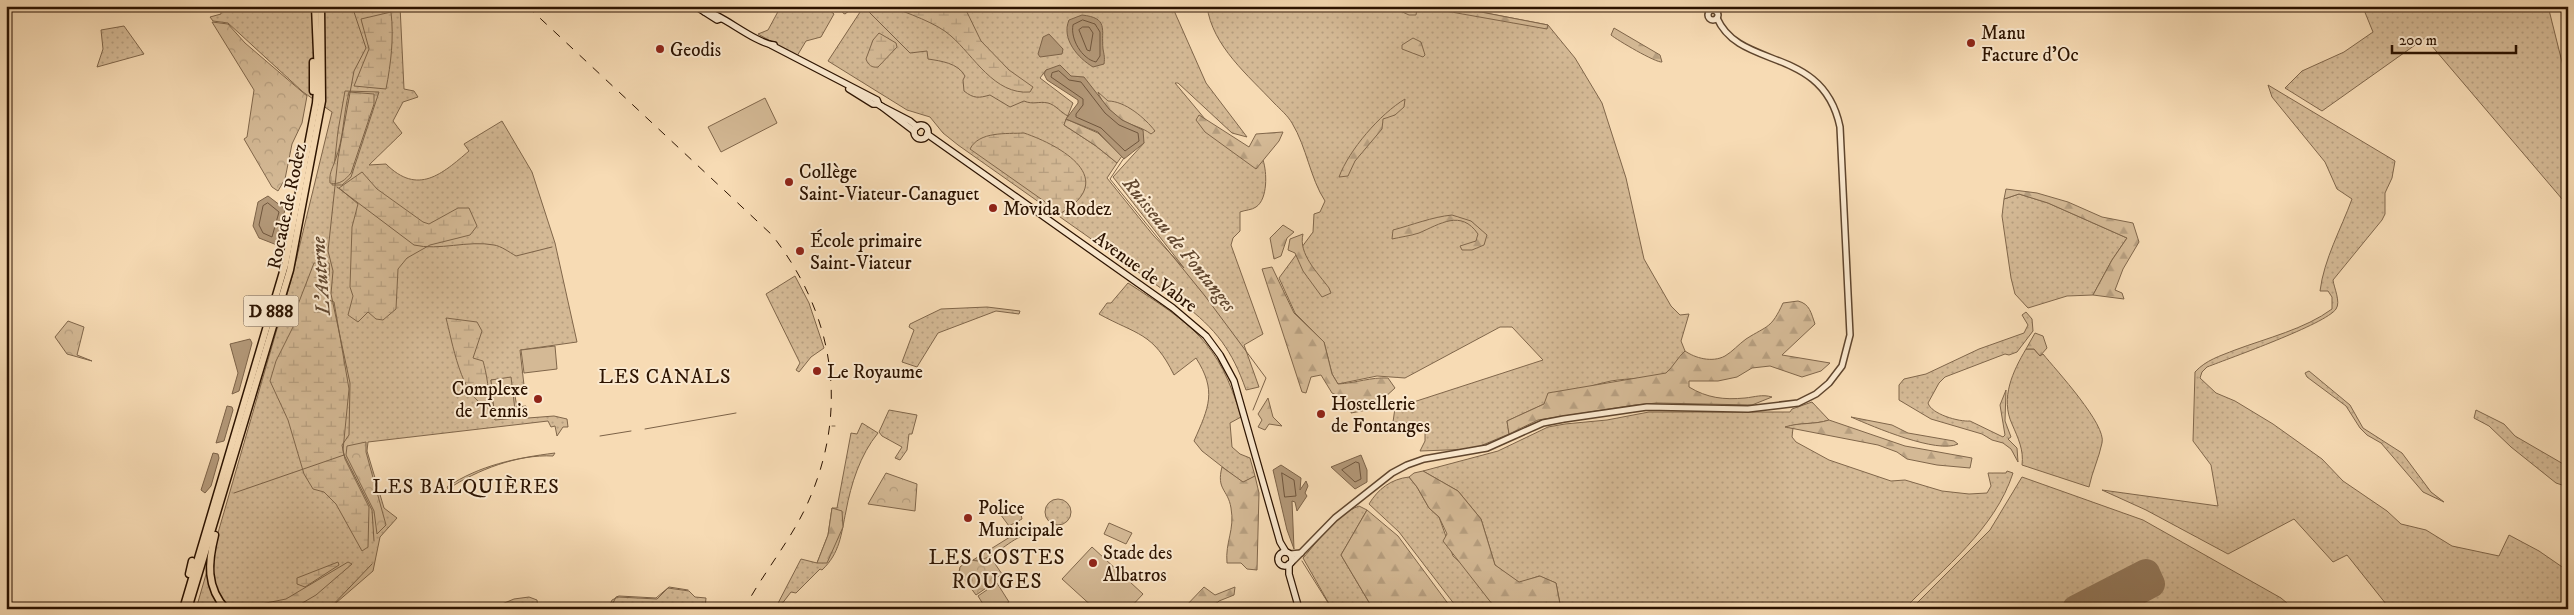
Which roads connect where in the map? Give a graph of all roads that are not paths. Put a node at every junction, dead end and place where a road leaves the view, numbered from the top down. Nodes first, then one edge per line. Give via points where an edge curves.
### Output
1 (314, 6) edge
2 (321, 6) edge
3 (694, 6) edge
4 (1718, 14) edge
5 (313, 91) dead end
6 (915, 129) junction
7 (926, 136) junction
8 (218, 512) junction
9 (1285, 553) junction
10 (1301, 553) junction
11 (192, 561) dead end
12 (1288, 564) junction
13 (182, 609) edge
14 (188, 609) edge
15 (226, 609) edge
16 (1299, 609) edge

1 - 5 highway
1 - 13 highway, Rocade de Rodez / D 888 via 318,76 316,103 285,265
2 - 8 highway, Rocade de Rodez / D 888 via 322,101 297,237
3 - 6 main road via 778,48 826,77 847,85 873,104 910,121
4 - 10 street via 1735,41 1814,78 1836,109 1841,136 1850,335 1842,366 1829,383 1798,403 1748,409 1652,407 1543,423 1487,448 1415,462 1392,473 1365,493 1327,525
6 - 7 main road via 925,128
6 - 7 main road via 917,138
7 - 9 main road, Avenue de Vabre via 1173,308 1206,336 1234,381
8 - 14 highway, Rocade de Rodez / D 888
8 - 15 highway via 209,574 213,589
9 - 10 street
9 - 12 main road
9 - 12 main road via 1278,560
10 - 12 street
11 - 13 highway
12 - 16 main road

